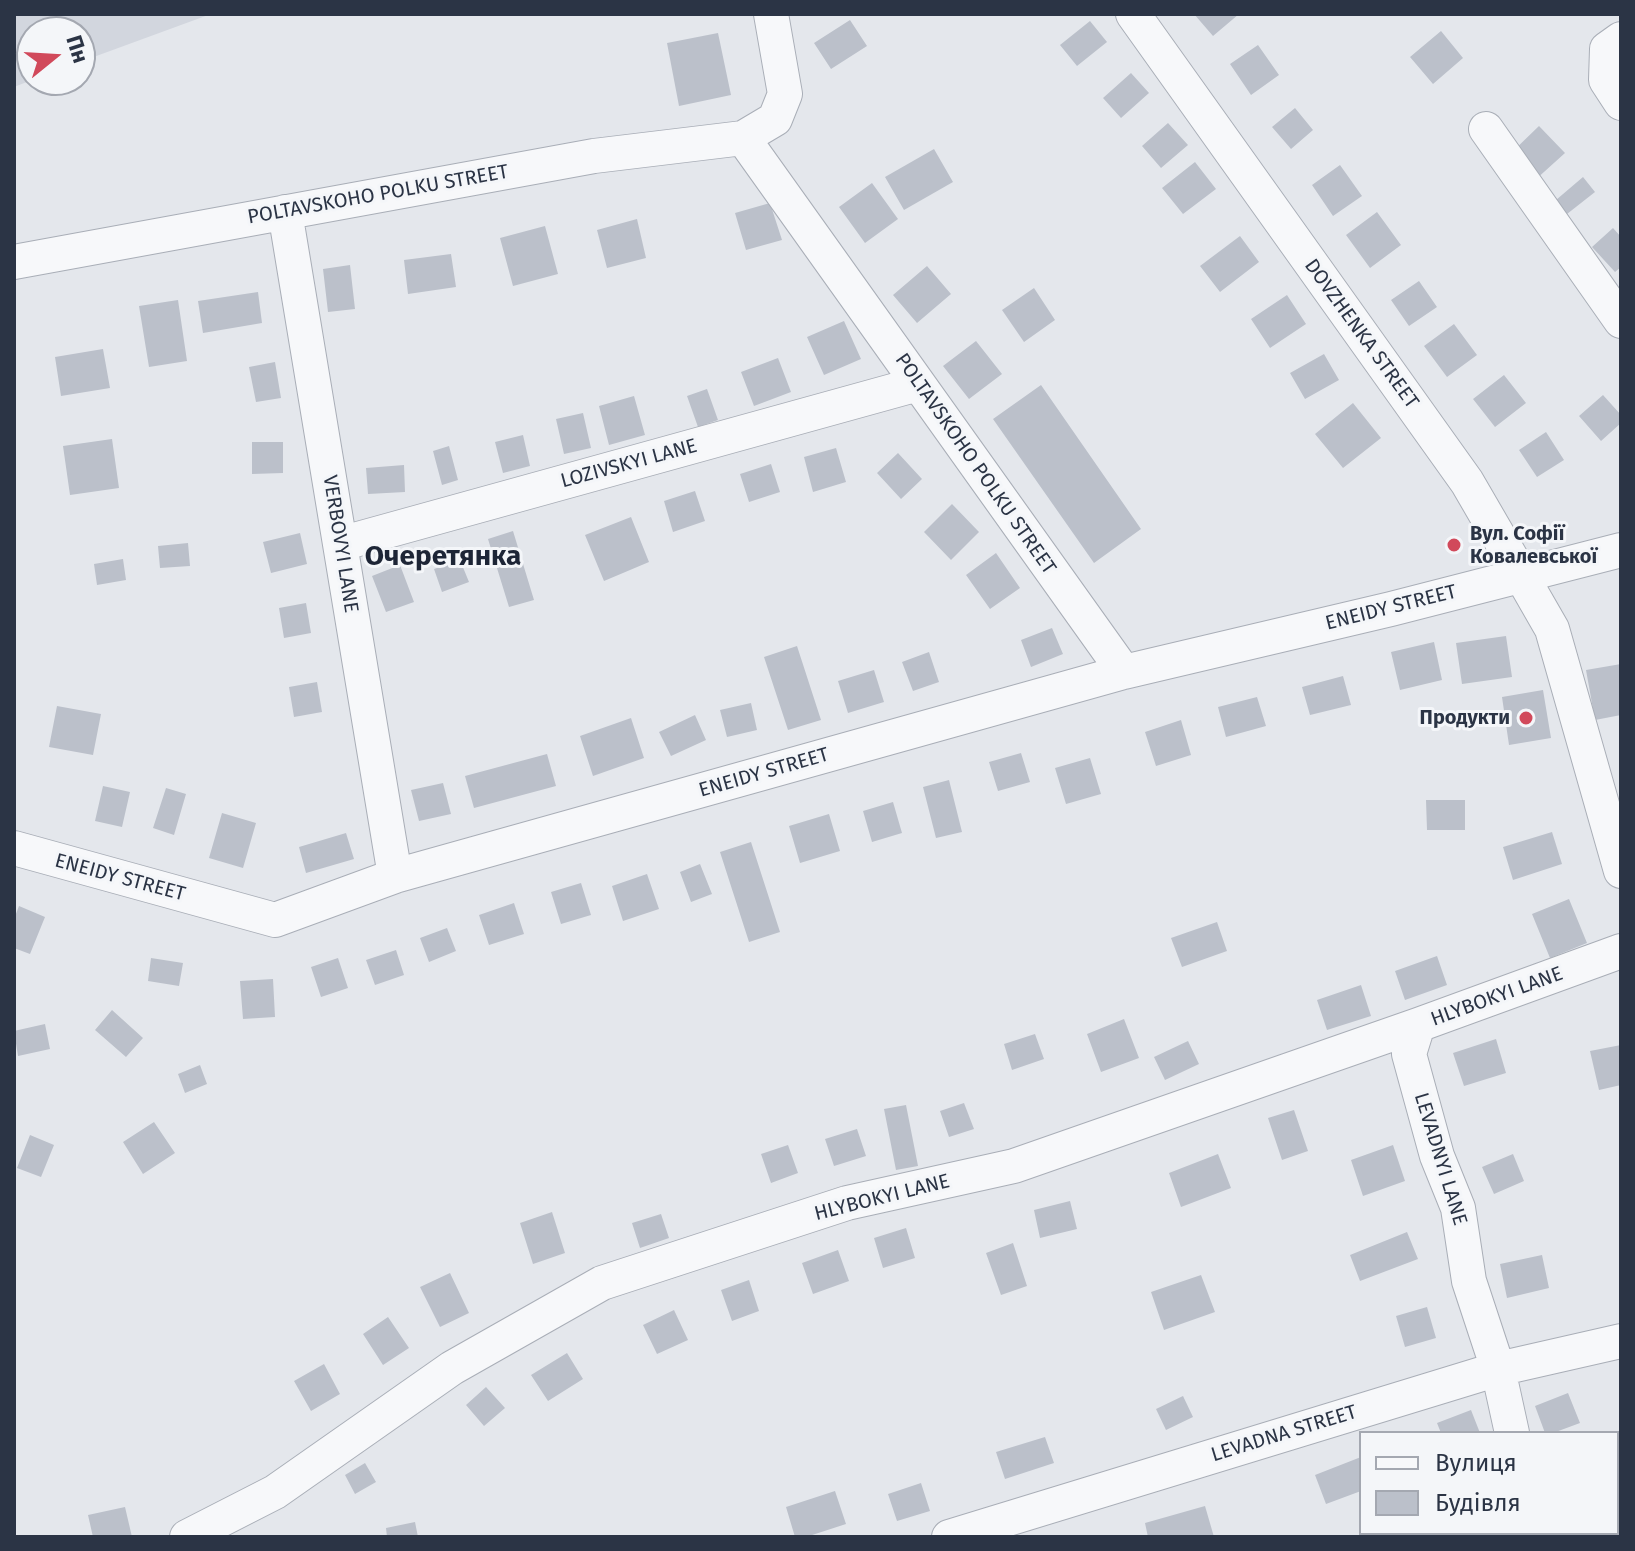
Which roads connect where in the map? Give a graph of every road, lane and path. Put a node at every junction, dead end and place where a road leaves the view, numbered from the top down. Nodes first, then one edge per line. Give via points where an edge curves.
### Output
1 (771, 14) edge
2 (1133, 14) edge
3 (1621, 39) edge
4 (1621, 103) edge
5 (1486, 129) dead end
6 (743, 138) junction
7 (285, 212) junction
8 (14, 262) edge
9 (1621, 321) edge
10 (918, 384) junction
11 (340, 544) junction
12 (1621, 550) edge
13 (1521, 575) junction
14 (1124, 672) junction
15 (14, 848) edge
16 (1621, 871) edge
17 (395, 876) junction
18 (1621, 951) edge
19 (1418, 1025) junction
20 (1621, 1341) edge
21 (1498, 1369) junction
22 (1512, 1431) edge
23 (187, 1537) edge
24 (949, 1537) edge

1 - 6 street, POLTAVSKOHO POLKU STREET via 785,94 775,119
2 - 13 street, DOVZHENKA STREET via 1467,482
3 - 4 street via 1607,49 1606,80
5 - 9 street
6 - 7 street, POLTAVSKOHO POLKU STREET via 594,156
6 - 10 street, POLTAVSKOHO POLKU STREET
7 - 8 street, POLTAVSKOHO POLKU STREET
7 - 11 street, VERBOVYI LANE
10 - 11 street, LOZIVSKYI LANE
10 - 14 street, POLTAVSKOHO POLKU STREET
11 - 17 street, VERBOVYI LANE
12 - 13 street
13 - 14 street, ENEIDY STREET
13 - 16 street, DOVZHENKA STREET via 1552,629
14 - 17 street, ENEIDY STREET
15 - 17 street, ENEIDY STREET via 275,920
18 - 19 street, HLYBOKYI LANE
19 - 21 street, LEVADNYI LANE via 1409,1054 1437,1156 1458,1208 1469,1281
19 - 23 street, HLYBOKYI LANE via 1014,1166 847,1203 602,1283 452,1368 275,1492
20 - 21 street, LEVADNA STREET
21 - 22 street, LEVADNYI LANE
21 - 24 street, LEVADNA STREET

